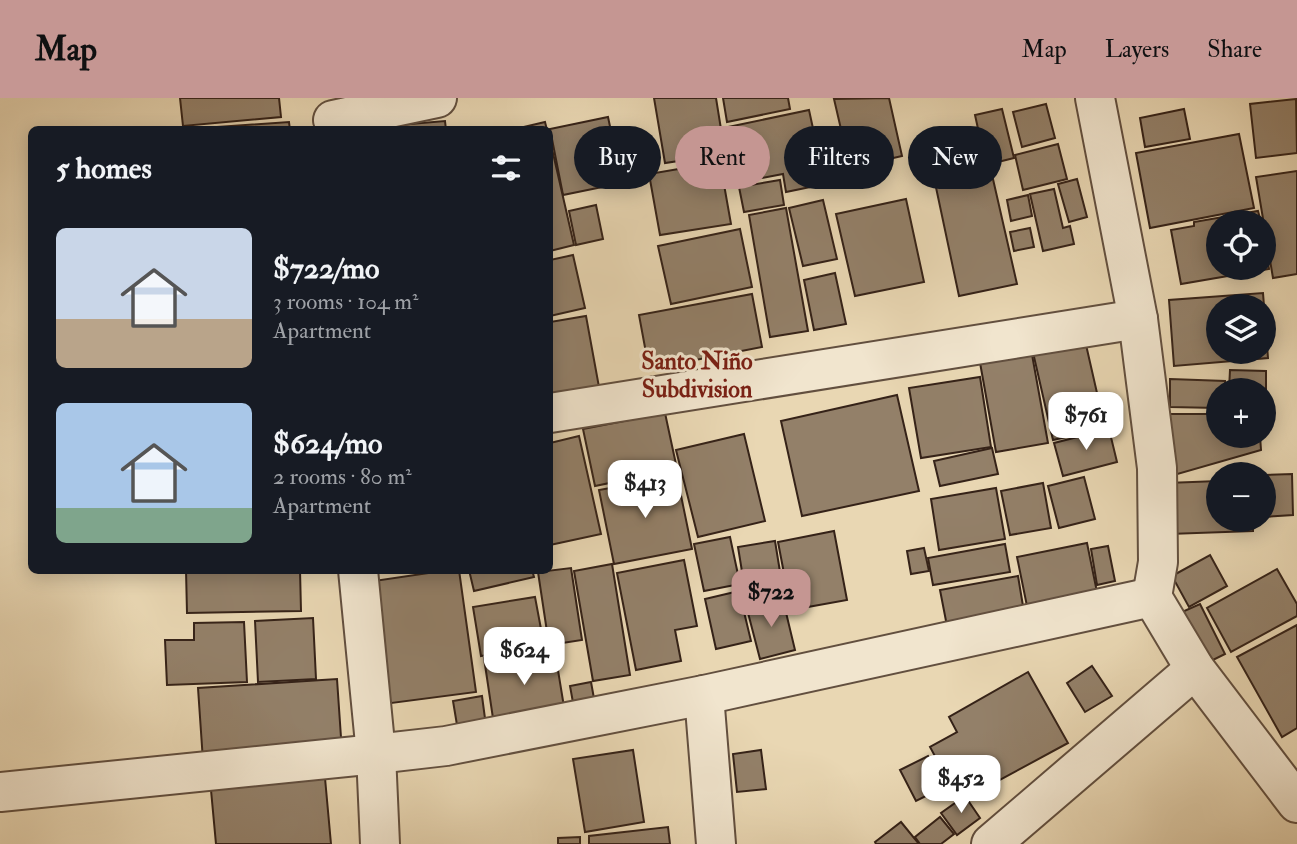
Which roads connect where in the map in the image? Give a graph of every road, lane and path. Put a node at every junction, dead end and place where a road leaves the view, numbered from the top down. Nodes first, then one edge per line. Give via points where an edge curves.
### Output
1 (437, 98) edge
2 (1095, 98) edge
3 (333, 116) edge
4 (1138, 319) junction
5 (553, 413) edge
6 (358, 574) edge
7 (1152, 597) junction
8 (1195, 669) junction
9 (704, 695) junction
10 (376, 754) junction
11 (0, 792) edge
12 (1297, 803) edge
13 (380, 844) edge
14 (716, 844) edge
15 (991, 844) edge

1 - 3 street
2 - 4 street
4 - 5 street
4 - 7 street via 1157,468 1158,562
6 - 10 street
7 - 8 street
7 - 9 street
8 - 12 street
8 - 15 street
9 - 10 street via 446,746
9 - 14 street
10 - 11 street
10 - 13 street

